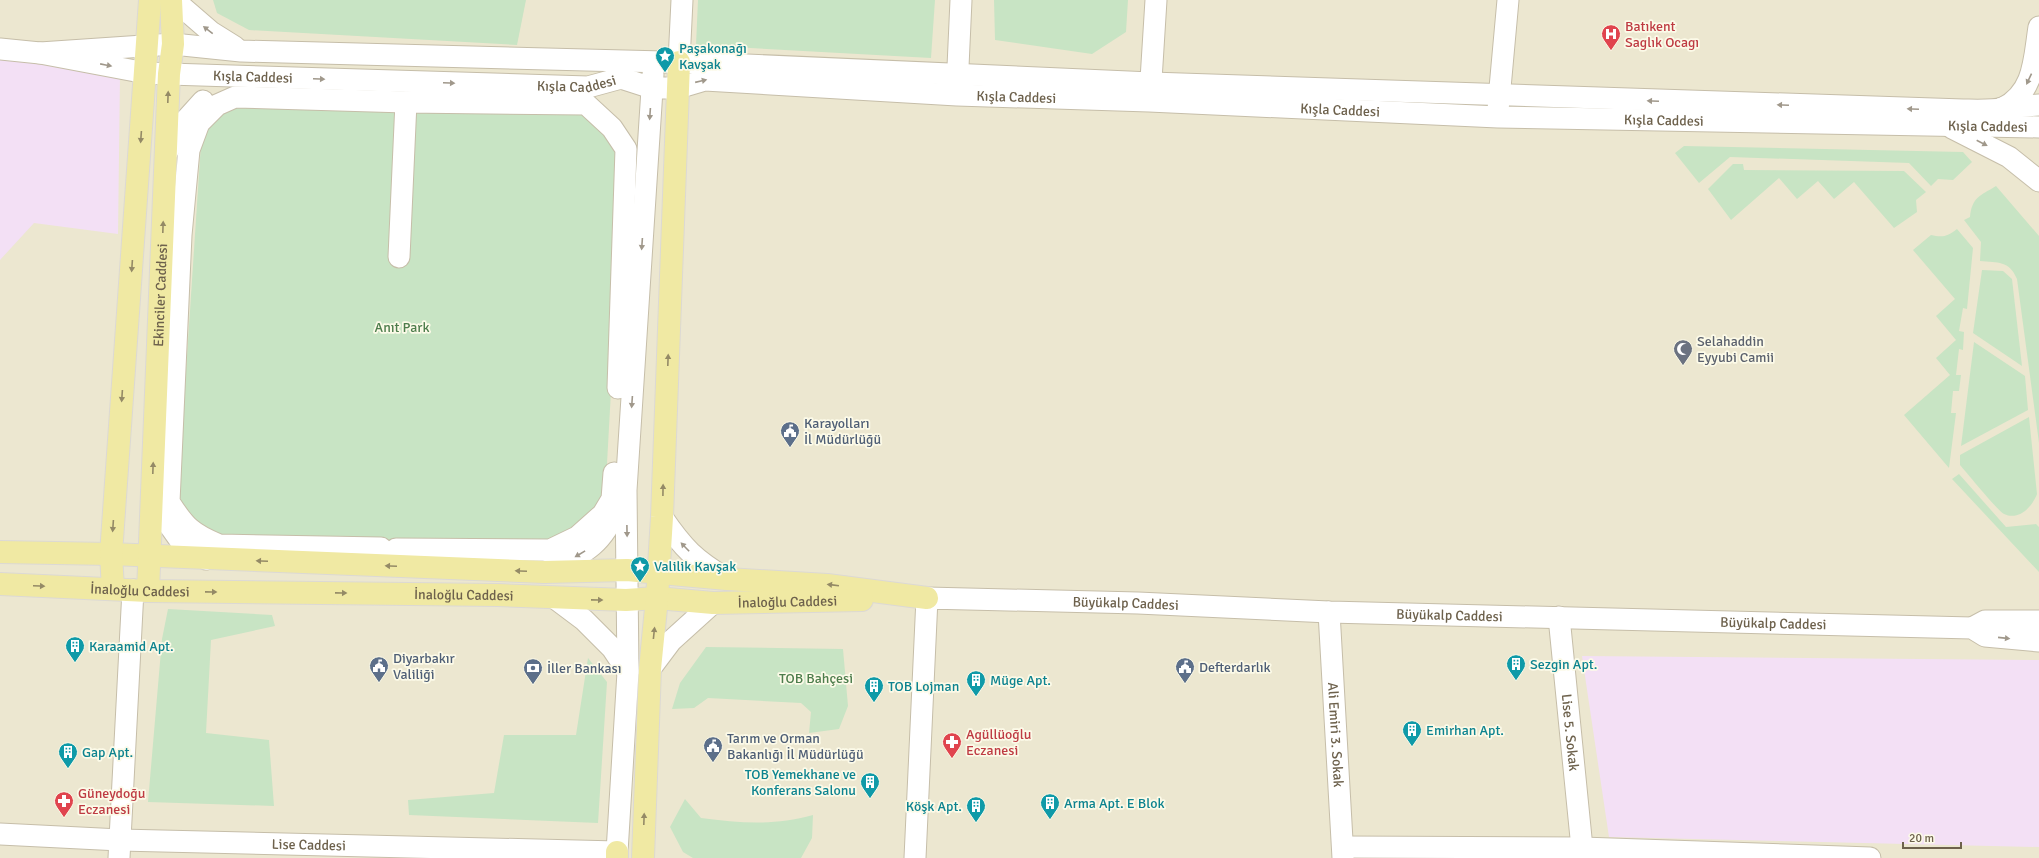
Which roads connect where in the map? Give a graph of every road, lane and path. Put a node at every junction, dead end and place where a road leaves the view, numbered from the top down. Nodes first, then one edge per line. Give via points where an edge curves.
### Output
1 (150, 0) edge
2 (170, 0) edge
3 (174, 0) edge
4 (682, 0) edge
5 (961, 0) edge
6 (1156, 0) edge
7 (1508, 0) edge
8 (2039, 27) edge
9 (173, 44) junction
10 (149, 45) junction
11 (0, 49) edge
12 (240, 51) junction
13 (40, 53) junction
14 (654, 61) junction
15 (679, 62) junction
16 (146, 73) junction
17 (169, 74) junction
18 (957, 74) junction
19 (238, 76) junction
20 (588, 87) junction
21 (652, 88) junction
22 (678, 88) junction
23 (1150, 92) junction
24 (956, 95) junction
25 (1500, 96) junction
26 (406, 102) junction
27 (2039, 105) edge
28 (2002, 108) junction
29 (1498, 117) junction
30 (1948, 125) junction
31 (2039, 127) edge
32 (166, 154) junction
33 (647, 159) junction
34 (2039, 181) edge
35 (399, 257) dead end
36 (626, 490) junction
37 (152, 498) junction
38 (662, 517) junction
39 (0, 552) edge
40 (111, 554) junction
41 (150, 557) junction
42 (206, 559) junction
43 (628, 570) junction
44 (544, 572) junction
45 (659, 573) junction
46 (727, 579) junction
47 (0, 584) edge
48 (131, 590) junction
49 (657, 598) junction
50 (927, 598) junction
51 (556, 599) junction
52 (626, 600) junction
53 (713, 603) junction
54 (1329, 612) junction
55 (1559, 616) junction
56 (2036, 620) edge
57 (1972, 628) junction
58 (2039, 641) edge
59 (650, 669) junction
60 (628, 672) junction
61 (0, 834) edge
62 (1582, 848) junction
63 (119, 849) edge
64 (1343, 852) edge
65 (617, 855) edge
66 (1681, 855) edge
67 (643, 858) edge
68 (915, 858) edge
69 (1870, 858) edge

1 - 10 main road, Ekinciler Caddesi
2 - 9 main road, Ekinciler Caddesi
12 -> 3 street via 211,32
4 - 15 street
5 - 18 street
6 - 23 street
7 - 25 street
8 -> 28 street via 2032,76 2023,92
9 - 10 street
9 - 12 street
9 - 17 main road, Ekinciler Caddesi
10 - 13 street
10 - 16 main road, Ekinciler Caddesi
11 - 13 street, Kışla Caddesi
12 - 14 street
13 -> 16 street, Kışla Caddesi
14 - 15 street
14 - 21 street
15 - 18 street
15 - 22 main road
16 - 17 street, Kışla Caddesi
16 -> 40 main road, Ekinciler Caddesi
17 - 19 street, Kışla Caddesi
32 -> 17 main road, Ekinciler Caddesi
18 - 23 street
18 - 24 street
19 -> 20 street, Kışla Caddesi
19 - 32 street via 208,97 184,122
20 - 21 street, Kışla Caddesi via 621,78
20 - 33 street via 607,104 638,143
21 - 22 street, Kışla Caddesi
21 -> 33 street
22 -> 24 street, Kışla Caddesi via 705,80
38 -> 22 main road
23 - 24 street, Kışla Caddesi
23 - 25 street
23 - 29 street, Kışla Caddesi
28 -> 25 street via 1963,110
25 - 29 street
26 - 26 street via 235,97 217,105 199,123 189,150 181,236 169,502 182,523 202,538 219,545 550,550 577,537 603,514 612,499 626,149 612,128 586,104
26 - 35 street
27 - 28 street
29 - 30 street, Kışla Caddesi
30 - 31 street, Kışla Caddesi
30 -> 34 street via 2009,157
37 -> 32 main road, Ekinciler Caddesi
33 -> 36 street
36 -> 43 street
36 -> 44 street via 611,525 602,538 581,554
37 - 41 main road, Ekinciler Caddesi
37 - 42 street via 184,546
38 - 45 main road
46 -> 38 street via 701,564 677,540
39 - 40 main road
40 - 41 main road
40 - 48 main road, Ekinciler Caddesi
41 - 42 main road
41 - 48 main road, Ekinciler Caddesi
44 -> 42 main road
43 - 44 main road
43 - 45 main road
43 - 52 street
45 - 46 main road
45 - 49 main road
50 -> 46 main road via 827,584
47 -> 48 main road, İnaloğlu Caddesi
48 -> 51 main road, İnaloğlu Caddesi via 498,595
48 - 63 street, Ekinciler Caddesi
49 - 52 main road, İnaloğlu Caddesi
49 - 53 main road, İnaloğlu Caddesi
59 -> 49 main road
50 - 53 main road, İnaloğlu Caddesi
50 - 54 street, Büyükalp Caddesi via 1138,603
50 - 68 street
51 -> 52 main road, İnaloğlu Caddesi
51 - 60 street via 584,620 612,648
52 - 60 street
53 - 59 street via 671,641
54 - 55 street, Büyükalp Caddesi
54 - 64 street, Ali Emiri 3. Sokak
55 - 57 street, Büyükalp Caddesi
55 - 62 street, Lise 5. Sokak
56 - 57 street, Büyükalp Caddesi via 1985,621
57 -> 58 street, Büyükalp Caddesi via 1985,636
67 -> 59 main road
60 - 65 street
61 - 63 street, Lise Caddesi
62 - 64 street
62 - 66 street
63 - 65 street, Lise Caddesi
66 - 69 street

